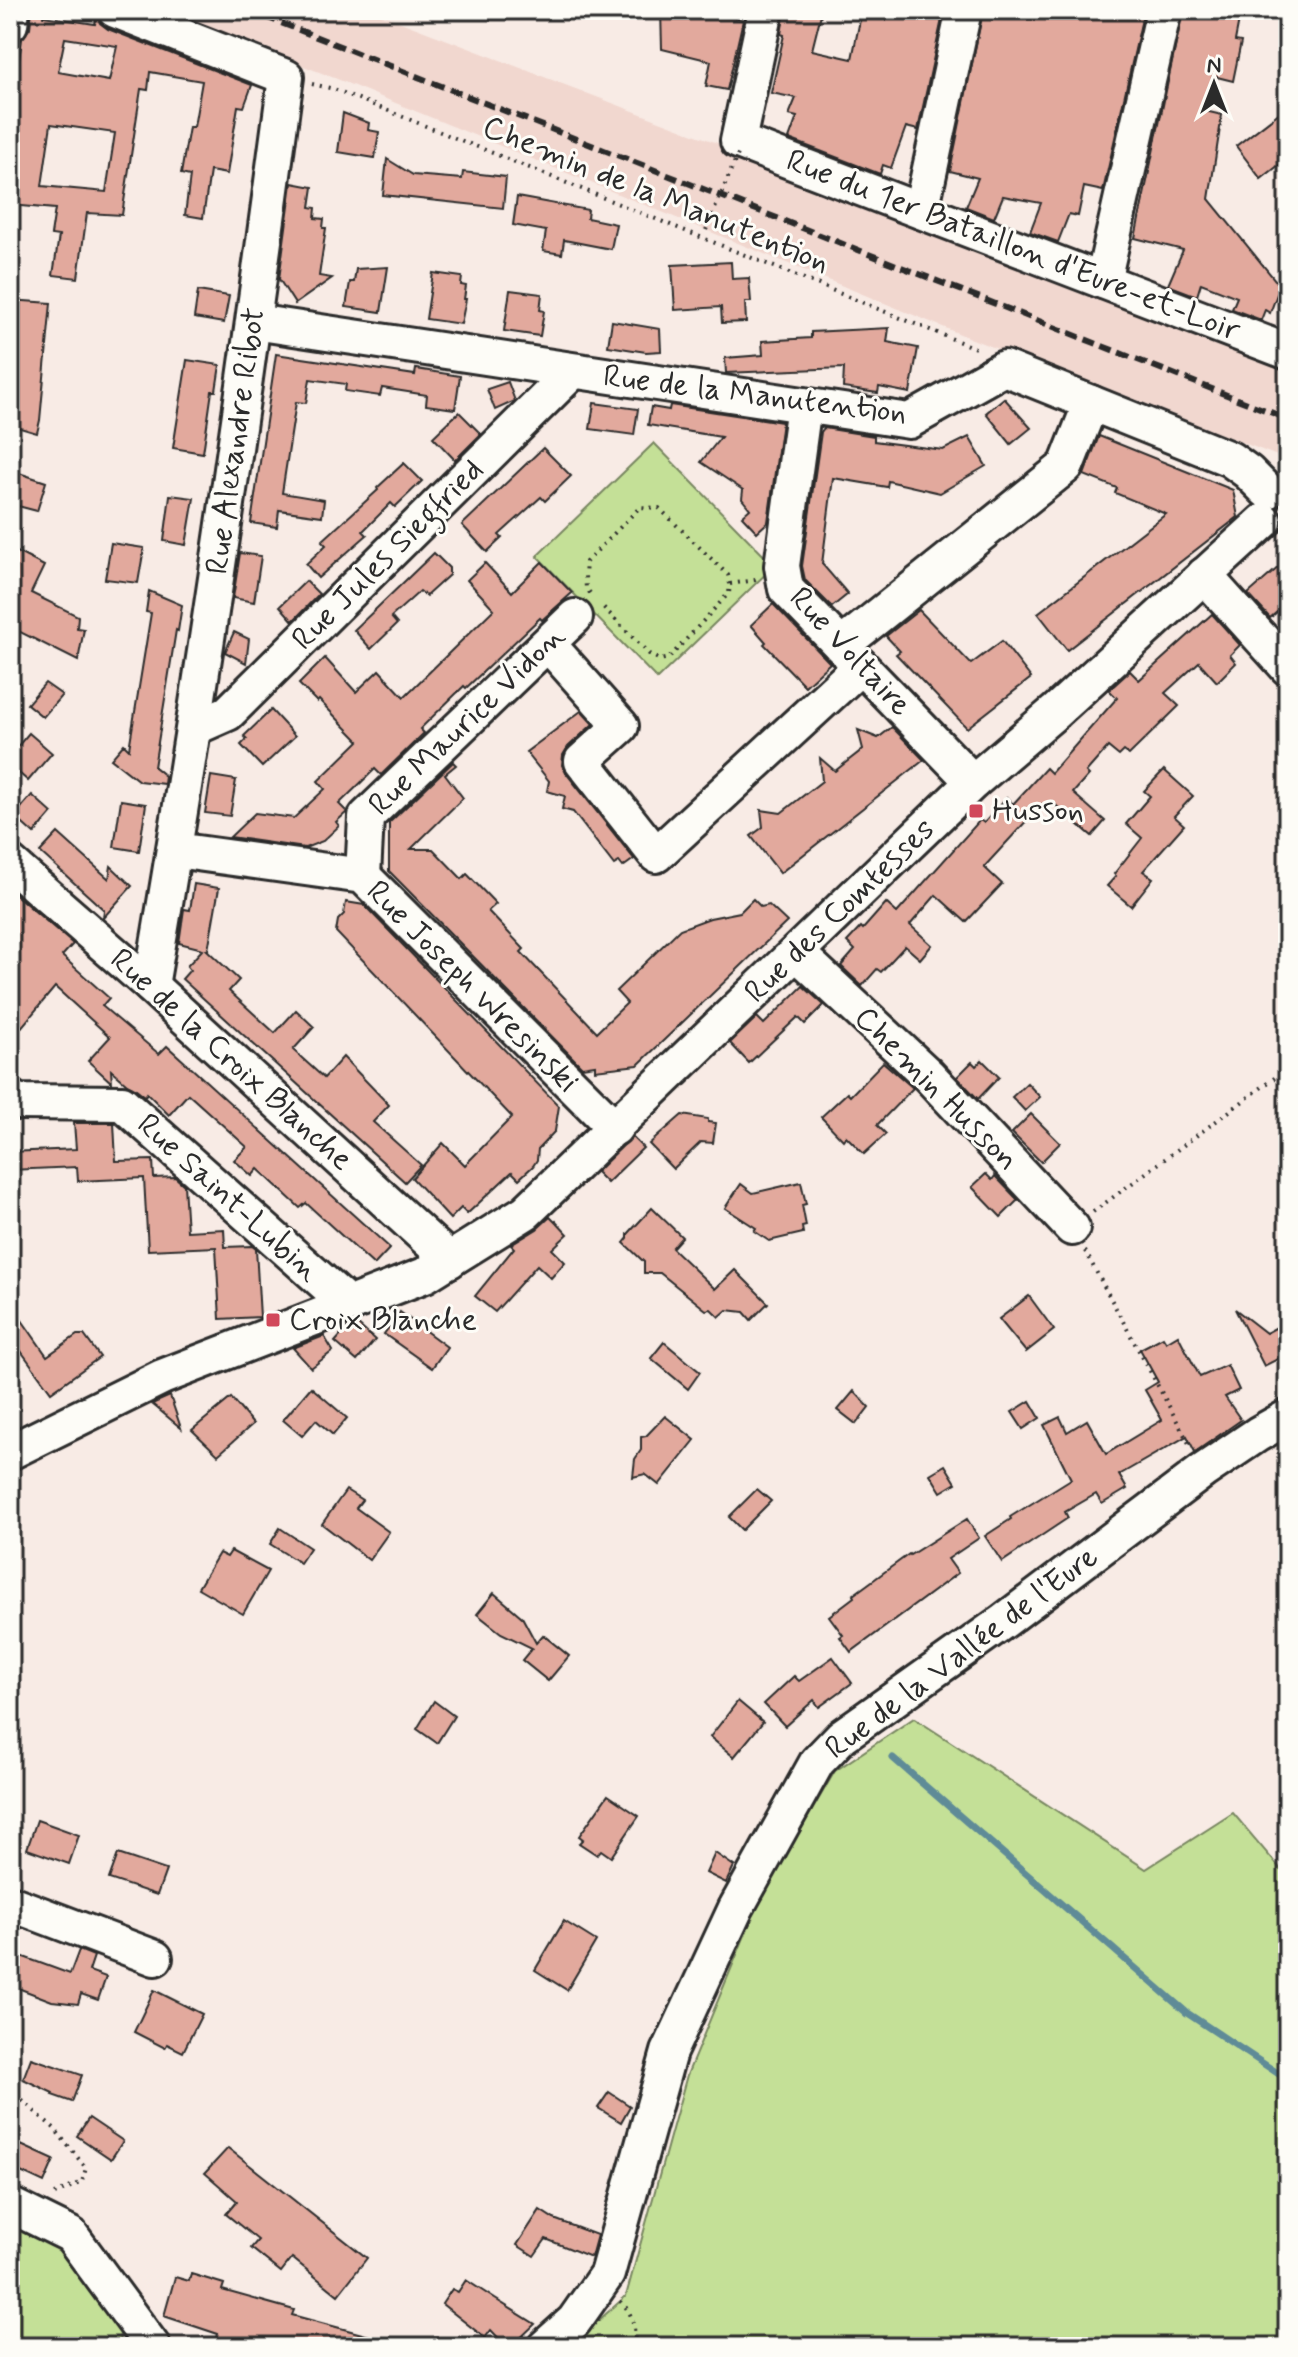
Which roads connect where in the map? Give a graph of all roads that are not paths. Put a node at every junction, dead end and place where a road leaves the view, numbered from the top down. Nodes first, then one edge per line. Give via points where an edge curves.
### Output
1 (12, 10) edge
2 (115, 10) edge
3 (766, 10) edge
4 (964, 10) edge
5 (1164, 10) edge
6 (10, 24) edge
7 (921, 211) junction
8 (1103, 281) junction
9 (254, 322) junction
10 (1288, 352) edge
11 (573, 371) junction
12 (1091, 403) junction
13 (804, 405) junction
14 (1277, 507) edge
15 (1204, 575) junction
16 (585, 608) road end
17 (548, 644) junction
18 (851, 656) junction
19 (1288, 668) edge
20 (194, 728) junction
21 (973, 782) junction
22 (175, 850) junction
23 (10, 863) edge
24 (363, 876) junction
25 (797, 953) junction
26 (151, 986) junction
27 (10, 1097) edge
28 (606, 1135) junction
29 (1072, 1228) road end
30 (450, 1260) junction
31 (348, 1304) junction
32 (1288, 1417) edge
33 (10, 1452) edge
34 (10, 1903) edge
35 (155, 1958) dead end
36 (17, 2208) edge
37 (153, 2347) edge
38 (545, 2347) edge

1 - 6 street
2 - 9 street, Rue Alexandre Ribot via 286,77
3 - 7 street, Rue du 1er Bataillon d'Eure-et-Loir via 738,148
4 - 7 street
5 - 8 street
7 - 8 street, Rue du 1er Bataillon d'Eure-et-Loir
8 - 10 street, Rue du 1er Bataillon d'Eure-et-Loir
9 - 11 street, Rue de la Manutention
9 - 20 street, Rue Alexandre Ribot
11 - 13 street, Rue de la Manutention
11 - 20 street, Rue Jules Siegfried via 228,713
12 - 13 street, Rue de la Manutention via 1004,368 909,421
12 - 14 street via 1230,459
12 - 18 street via 1066,466
13 - 18 street, Rue Voltaire via 782,566 786,589
14 - 15 street, Rue des Comtesses
15 - 19 street
15 - 21 street, Rue des Comtesses
16 - 17 street, Rue Maurice Vidon
17 - 18 street via 621,726 582,761 656,855
17 - 24 street, Rue Maurice Vidon via 366,817
18 - 21 street, Rue Voltaire
20 - 22 street, Rue Alexandre Ribot
21 - 25 street, Rue des Comtesses
22 - 24 street, Rue Joseph Wresinski
22 - 26 street, Rue Alexandre Ribot
23 - 26 street, Rue de la Croix Blanche
24 - 28 street, Rue Joseph Wresinski
25 - 28 street, Rue des Comtesses
25 - 29 street, Chemin Husson via 928,1075
26 - 30 street, Rue de la Croix Blanche
27 - 31 street, Rue Saint-Lubin via 18,1102 122,1103
28 - 30 street, Rue des Comtesses via 526,1212
30 - 31 street, Rue des Comtesses
31 - 33 street, Rue des Comtesses via 162,1377
32 - 38 street, Rue de la Vallée de l'Eure via 1203,1471 842,1736 817,1762 736,1908 669,2052 607,2274 574,2321
34 - 35 street
36 - 37 street via 71,2235

